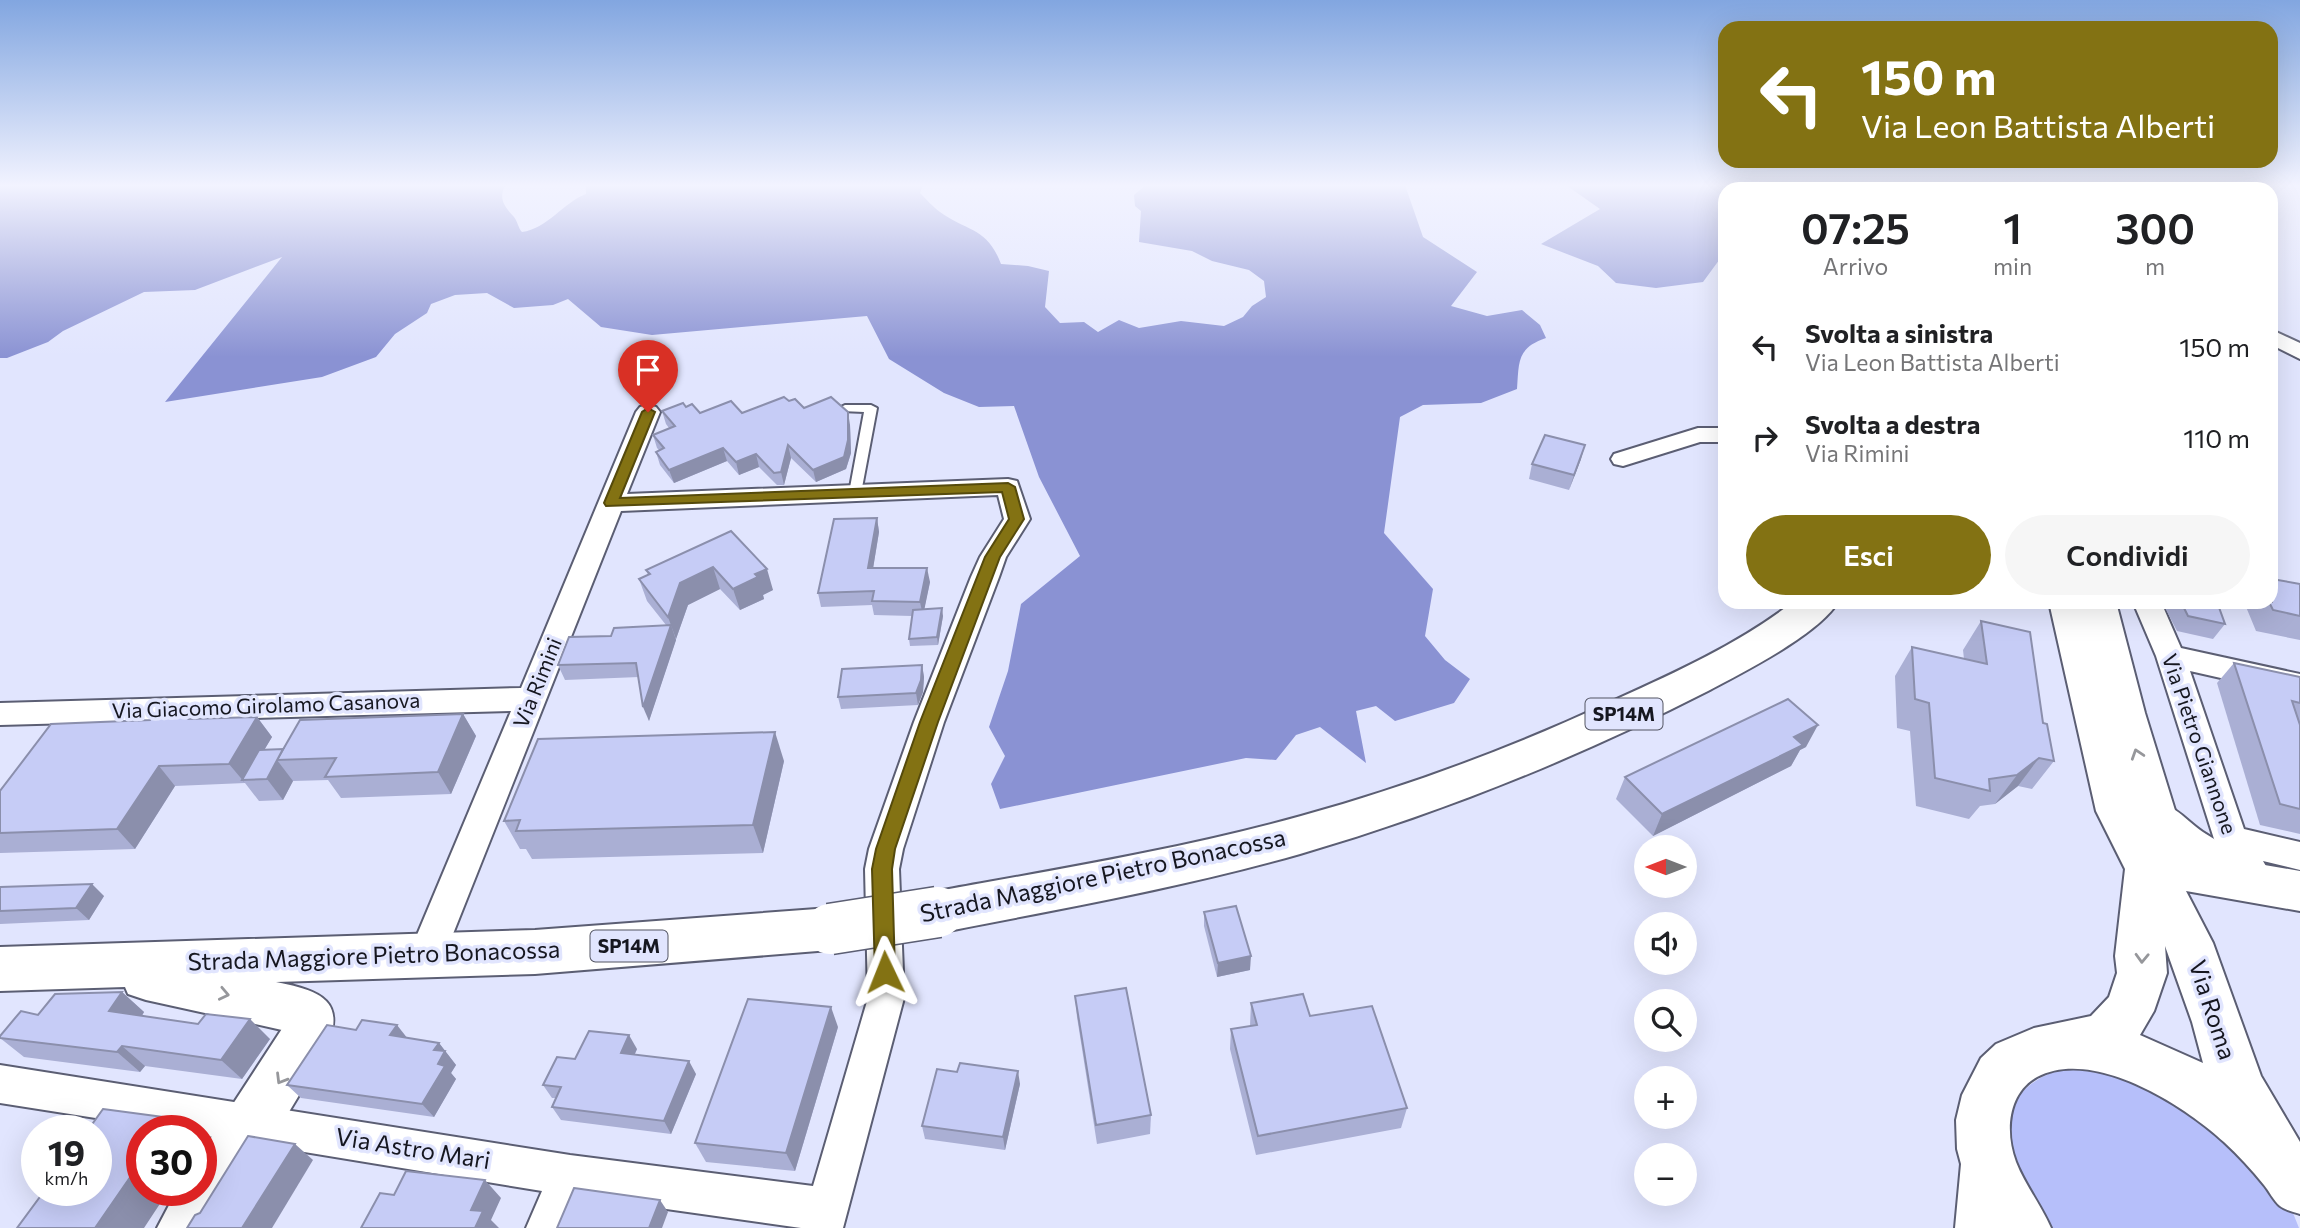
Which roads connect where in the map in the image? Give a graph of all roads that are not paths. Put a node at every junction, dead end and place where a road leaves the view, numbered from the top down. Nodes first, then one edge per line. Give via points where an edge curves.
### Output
1 (2278, 340) edge
2 (2300, 352) edge
3 (845, 408) edge
4 (648, 412) dead end
5 (1718, 435) edge
6 (1623, 459) dead end
7 (855, 493) junction
8 (611, 503) junction
9 (1811, 609) edge
10 (2070, 609) edge
11 (2099, 609) edge
12 (2150, 609) edge
13 (2170, 656) junction
14 (2300, 685) edge
15 (531, 699) junction
16 (0, 714) edge
17 (2231, 839) junction
18 (2152, 843) junction
19 (2300, 856) edge
20 (2280, 887) edge
21 (427, 954) junction
22 (85, 966) junction
23 (0, 969) edge
24 (2072, 1046) junction
25 (0, 1084) edge
26 (254, 1122) junction
27 (1987, 1160) junction
28 (2288, 1170) edge
29 (570, 1175) junction
30 (824, 1218) edge
31 (186, 1228) edge
32 (547, 1228) edge
33 (1984, 1228) edge
34 (2022, 1228) edge

1 - 2 street
3 - 7 lane via 871,408
4 - 8 street, Via Rimini
5 - 6 street via 1698,435
7 - 8 street
7 - 30 street via 1008,487 1017,519 993,557 886,849 882,869 886,998
8 - 15 street, Via Rimini
9 - 21 main road, Strada Maggiore Pietro Bonacossa / SP14M, bridge via 1789,627 1682,686 1581,734 1451,785 1300,835 1125,876 830,929 589,948
10 - 18 main road, Via Roma via 2118,811
18 -> 11 main road
12 - 13 street, Via Pietro Giannone
13 - 14 street
13 - 17 street, Via Pietro Giannone
15 - 16 street, Via Giacomo Girolamo Casanova
15 - 21 street, Via Rimini
17 - 19 street
17 - 20 street, Via Pietro Giannone
18 - 20 main road
18 -> 24 main road via 2142,973 2129,1011 2107,1035
18 - 28 main road, Via Roma via 2242,1094
21 - 22 main road, Strada Maggiore Pietro Bonacossa / SP14M
22 - 23 main road, Strada Maggiore Pietro Bonacossa / SP14M
22 -> 26 main road via 303,1011 310,1018 307,1035
24 - 27 main road via 2036,1051 2007,1065 1989,1089 1982,1121
24 - 28 main road via 2122,1053 2175,1074 2229,1109
25 - 26 street, Via Astro Mari
26 - 29 street, Via Astro Mari
26 - 31 main road
27 - 33 main road
27 - 34 main road via 2004,1201
29 - 30 street, Via Astro Mari
29 - 32 street

